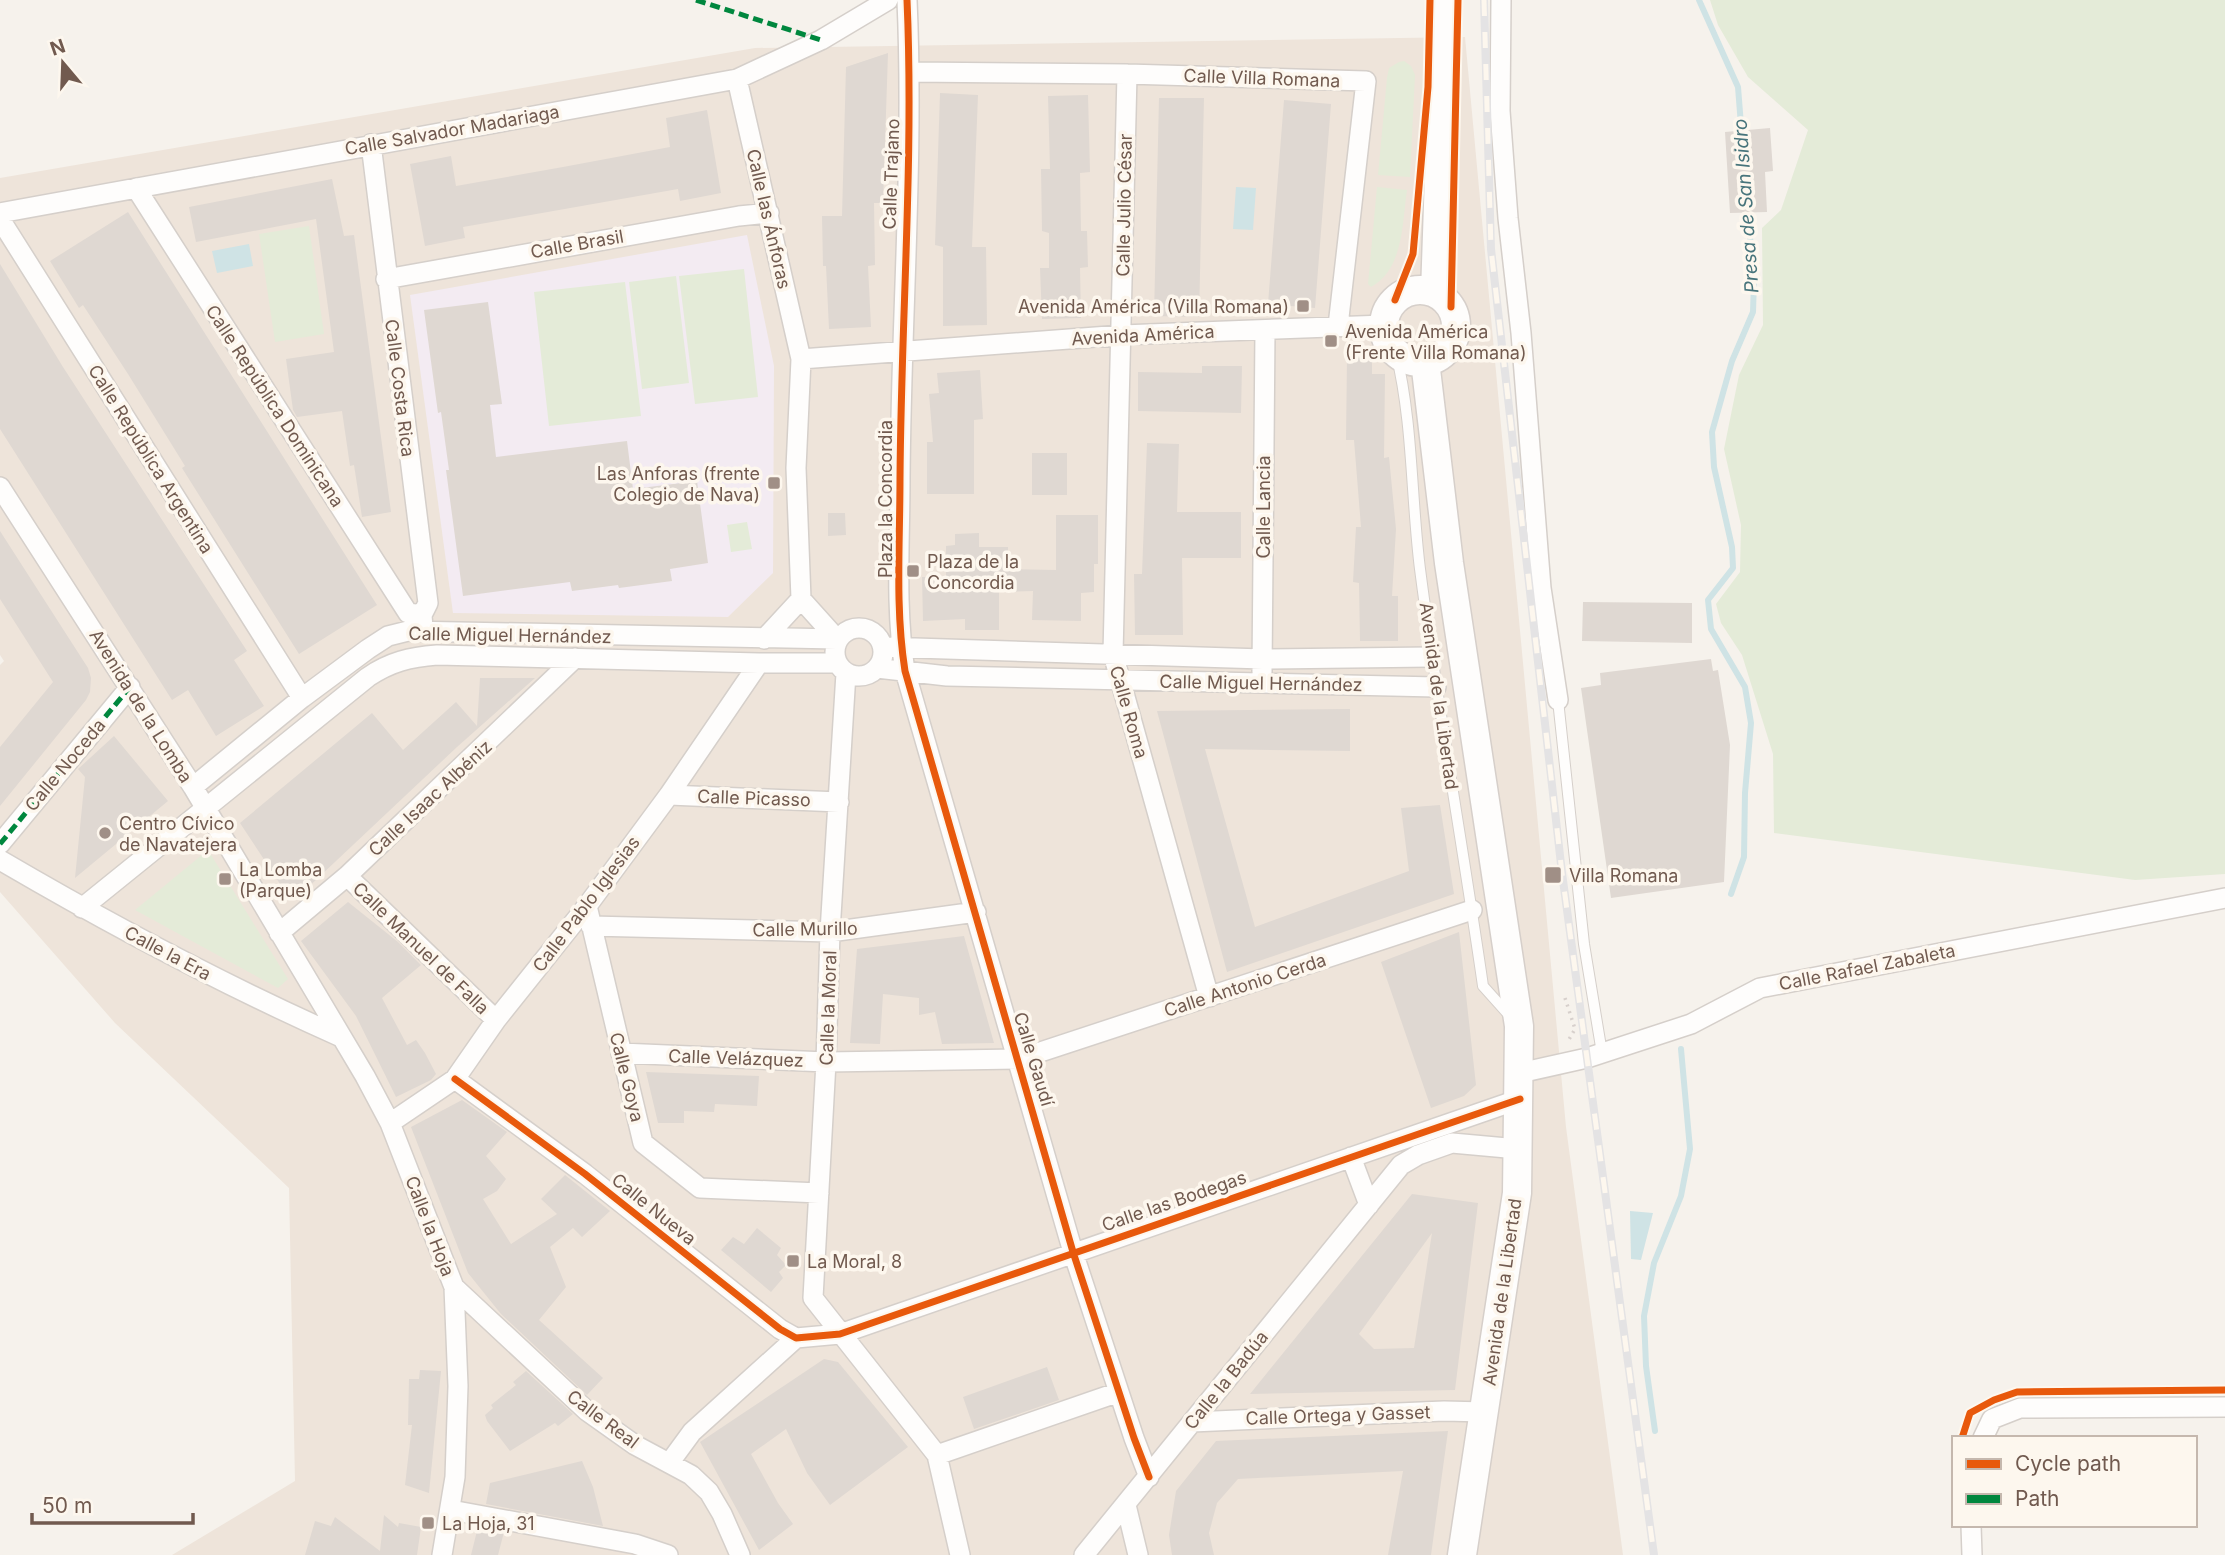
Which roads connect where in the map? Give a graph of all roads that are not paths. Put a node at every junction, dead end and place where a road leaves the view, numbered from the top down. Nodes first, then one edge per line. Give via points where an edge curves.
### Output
1 (888, 0) edge
2 (908, 0) edge
3 (1445, 0) edge
4 (1501, 0) edge
5 (910, 72) junction
6 (1127, 74) junction
7 (737, 79) junction
8 (371, 144) junction
9 (136, 188) junction
10 (0, 213) edge
11 (769, 214) junction
12 (0, 219) edge
13 (386, 278) junction
14 (1435, 293) junction
15 (1384, 325) junction
16 (1338, 326) junction
17 (1265, 330) junction
18 (1122, 335) junction
19 (902, 350) junction
20 (1396, 352) junction
21 (802, 359) junction
22 (1425, 361) junction
23 (0, 487) edge
24 (801, 599) junction
25 (423, 623) junction
26 (764, 639) junction
27 (837, 639) junction
28 (892, 647) junction
29 (1113, 654) junction
30 (1431, 657) junction
31 (575, 658) junction
32 (1263, 659) junction
33 (759, 663) junction
34 (841, 668) junction
35 (877, 668) junction
36 (905, 671) junction
37 (1120, 681) junction
38 (1262, 684) junction
39 (130, 687) junction
40 (1436, 687) junction
41 (302, 698) junction
42 (1558, 700) joint
43 (193, 788) junction
44 (669, 795) junction
45 (839, 802) junction
46 (205, 807) junction
47 (0, 844) edge
48 (0, 860) edge
49 (347, 876) junction
50 (2225, 898) edge
51 (82, 908) junction
52 (1472, 910) junction
53 (976, 912) junction
54 (589, 916) junction
55 (831, 932) junction
56 (279, 933) junction
57 (1209, 997) junction
58 (496, 1020) junction
59 (1519, 1026) junction
60 (341, 1037) junction
61 (621, 1053) junction
62 (1602, 1053) junction
63 (1018, 1059) junction
64 (826, 1062) junction
65 (455, 1079) junction
66 (1520, 1086) junction
67 (390, 1123) junction
68 (1427, 1131) junction
69 (1518, 1149) junction
70 (1351, 1157) junction
71 (1401, 1165) junction
72 (819, 1193) junction
73 (1369, 1205) junction
74 (1073, 1252) junction
75 (454, 1287) junction
76 (840, 1334) junction
77 (796, 1338) junction
78 (1119, 1392) junction
79 (2225, 1407) edge
80 (1485, 1412) junction
81 (1192, 1422) junction
82 (1984, 1436) edge
83 (937, 1455) junction
84 (670, 1462) junction
85 (1149, 1476) junction
86 (1126, 1505) junction
87 (451, 1510) junction
88 (1971, 1527) edge
89 (442, 1555) edge
90 (668, 1555) edge
91 (740, 1555) edge
92 (960, 1555) edge
93 (1084, 1555) edge
94 (1138, 1555) edge
95 (1462, 1555) edge
96 (1972, 1555) edge

1 - 7 street, Calle Salvador Madariaga via 821,40
2 - 5 street, Calle Trajano
3 - 14 main road
4 - 42 street via 1500,111 1508,218 1541,588
5 - 6 street, Calle Villa Romana
5 - 19 street, Calle Trajano
6 - 16 street, Calle Villa Romana via 1366,81
6 - 18 street, Calle Julio César
7 - 8 street, Calle Salvador Madariaga
7 - 11 street, Calle las Ánforas
8 - 9 street, Calle Salvador Madariaga
8 - 13 street, Calle Costa Rica
9 - 10 street, Calle Salvador Madariaga
9 - 25 street, Calle República Dominicana via 408,613
11 - 13 street, Calle Brasil
11 - 21 street, Calle las Ánforas
12 - 41 street, Calle República Argentina
13 - 25 street, Calle Costa Rica via 428,604
14 - 15 main road via 1404,294 1389,308
14 - 22 main road via 1451,307 1456,330 1446,351
15 - 16 street, Avenida América
15 - 20 main road
16 - 17 street, Avenida América
17 - 18 street, Avenida América
17 - 32 street, Calle Lancia
18 - 19 street, Avenida América
18 - 29 street, Calle Roma
19 - 21 street
19 - 28 street, Plaza la Concordia
20 - 22 main road via 1415,362
20 - 30 lane, Avenida de la Libertad via 1405,390
21 - 24 street via 796,468
22 - 59 main road, Avenida de la Libertad via 1449,562
23 - 39 street, Avenida de la Lomba
24 - 26 street
24 - 27 street
25 - 26 street, Calle Miguel Hernández via 469,633
25 - 41 street, Calle Miguel Hernández via 388,636
26 - 27 street, Calle Miguel Hernández
27 - 28 street via 857,627 869,629
27 - 34 street via 834,651
28 - 29 street, Calle Miguel Hernández
28 - 35 street
28 - 36 street, Calle Gaudí
29 - 32 street, Calle Miguel Hernández
29 - 37 street, Calle Roma
30 - 32 street, Calle Miguel Hernández
30 - 40 lane, Avenida de la Libertad
31 - 33 street, Calle Miguel Hernández
31 - 46 street, Calle Miguel Hernández via 407,657 385,666
31 - 49 street, Calle Isaac Albéniz
32 - 38 street, Calle Lancia
33 - 34 street, Calle Miguel Hernández
33 - 44 street, Calle Pablo Iglesias
34 - 35 street via 857,676
34 - 45 street, Calle la Moral
35 - 36 street, Calle Miguel Hernández
36 - 37 street, Calle Miguel Hernández
36 - 53 street, Calle Gaudí
37 - 38 street, Calle Miguel Hernández
37 - 57 street, Calle Roma
38 - 40 street, Calle Miguel Hernández
39 - 43 street, Avenida de la Lomba
39 - 47 street, Calle Noceda
40 - 52 lane, Avenida de la Libertad
41 - 43 street, Calle Miguel Hernández
42 - 62 lane via 1584,944
43 - 46 street, Avenida de la Lomba
44 - 45 street, Calle Picasso
44 - 54 street, Calle Pablo Iglesias
45 - 55 street, Calle la Moral
46 - 51 street, Calle Miguel Hernández
46 - 56 street, Avenida de la Lomba
48 - 51 street, Calle la Era
49 - 56 street, Calle Isaac Albéniz
49 - 58 street, Calle Manuel de Falla
50 - 62 street, Calle Rafael Zabaleta via 1760,988 1691,1024
51 - 60 street, Calle la Era via 254,999
52 - 57 street, Calle Antonio Cerda
52 - 59 lane, Avenida de la Libertad via 1483,986
53 - 55 street, Calle Murillo
53 - 63 street, Calle Gaudí
54 - 55 street, Calle Murillo
54 - 58 street, Calle Pablo Iglesias
54 - 61 street, Calle Goya
55 - 64 street, Calle la Moral
56 - 60 street, Avenida de la Lomba
57 - 63 street, Calle Antonio Cerda
58 - 65 street, Calle Pablo Iglesias
59 - 66 main road, Avenida de la Libertad
60 - 67 street, Calle la Hoja
61 - 64 street, Calle Velázquez
61 - 72 street, Calle Goya via 643,1143 700,1188
62 - 66 street, Calle Rafael Zabaleta
63 - 64 street, Calle Velázquez
63 - 74 street, Calle Gaudí
64 - 72 street, Calle la Moral
65 - 67 street, Calle Pablo Iglesias
65 - 77 street, Calle Nueva
66 - 68 street, Calle las Bodegas
66 - 69 main road, Avenida de la Libertad
67 - 75 street, Calle la Hoja
68 - 70 street, Calle las Bodegas
68 - 71 street
69 - 71 street, Calle la Badúa via 1452,1143
69 - 80 main road, Avenida de la Libertad via 1517,1193
70 - 73 street
70 - 74 street, Calle las Bodegas
71 - 73 street, Calle la Badúa
72 - 76 street, Calle la Moral via 813,1298
73 - 81 street, Calle la Badúa
74 - 76 street, Calle las Bodegas
74 - 78 street, Calle Gaudí
75 - 84 street, Calle Real via 587,1411 635,1445
75 - 87 street, Calle la Hoja via 458,1386
76 - 77 street
76 - 83 street
77 - 84 street via 692,1432
78 - 83 street
78 - 85 street, Calle Gaudí
79 - 82 street via 2020,1408 1992,1419
80 - 81 street, Calle Ortega y Gasset
80 - 95 main road, Avenida de la Libertad
81 - 85 street, Calle la Badúa
83 - 92 street
84 - 91 street, Calle Real via 709,1492
85 - 86 street, Calle la Badúa
86 - 93 street, Calle la Badúa
86 - 94 street
87 - 89 street, Calle la Hoja
87 - 90 street via 635,1544
88 - 96 street

